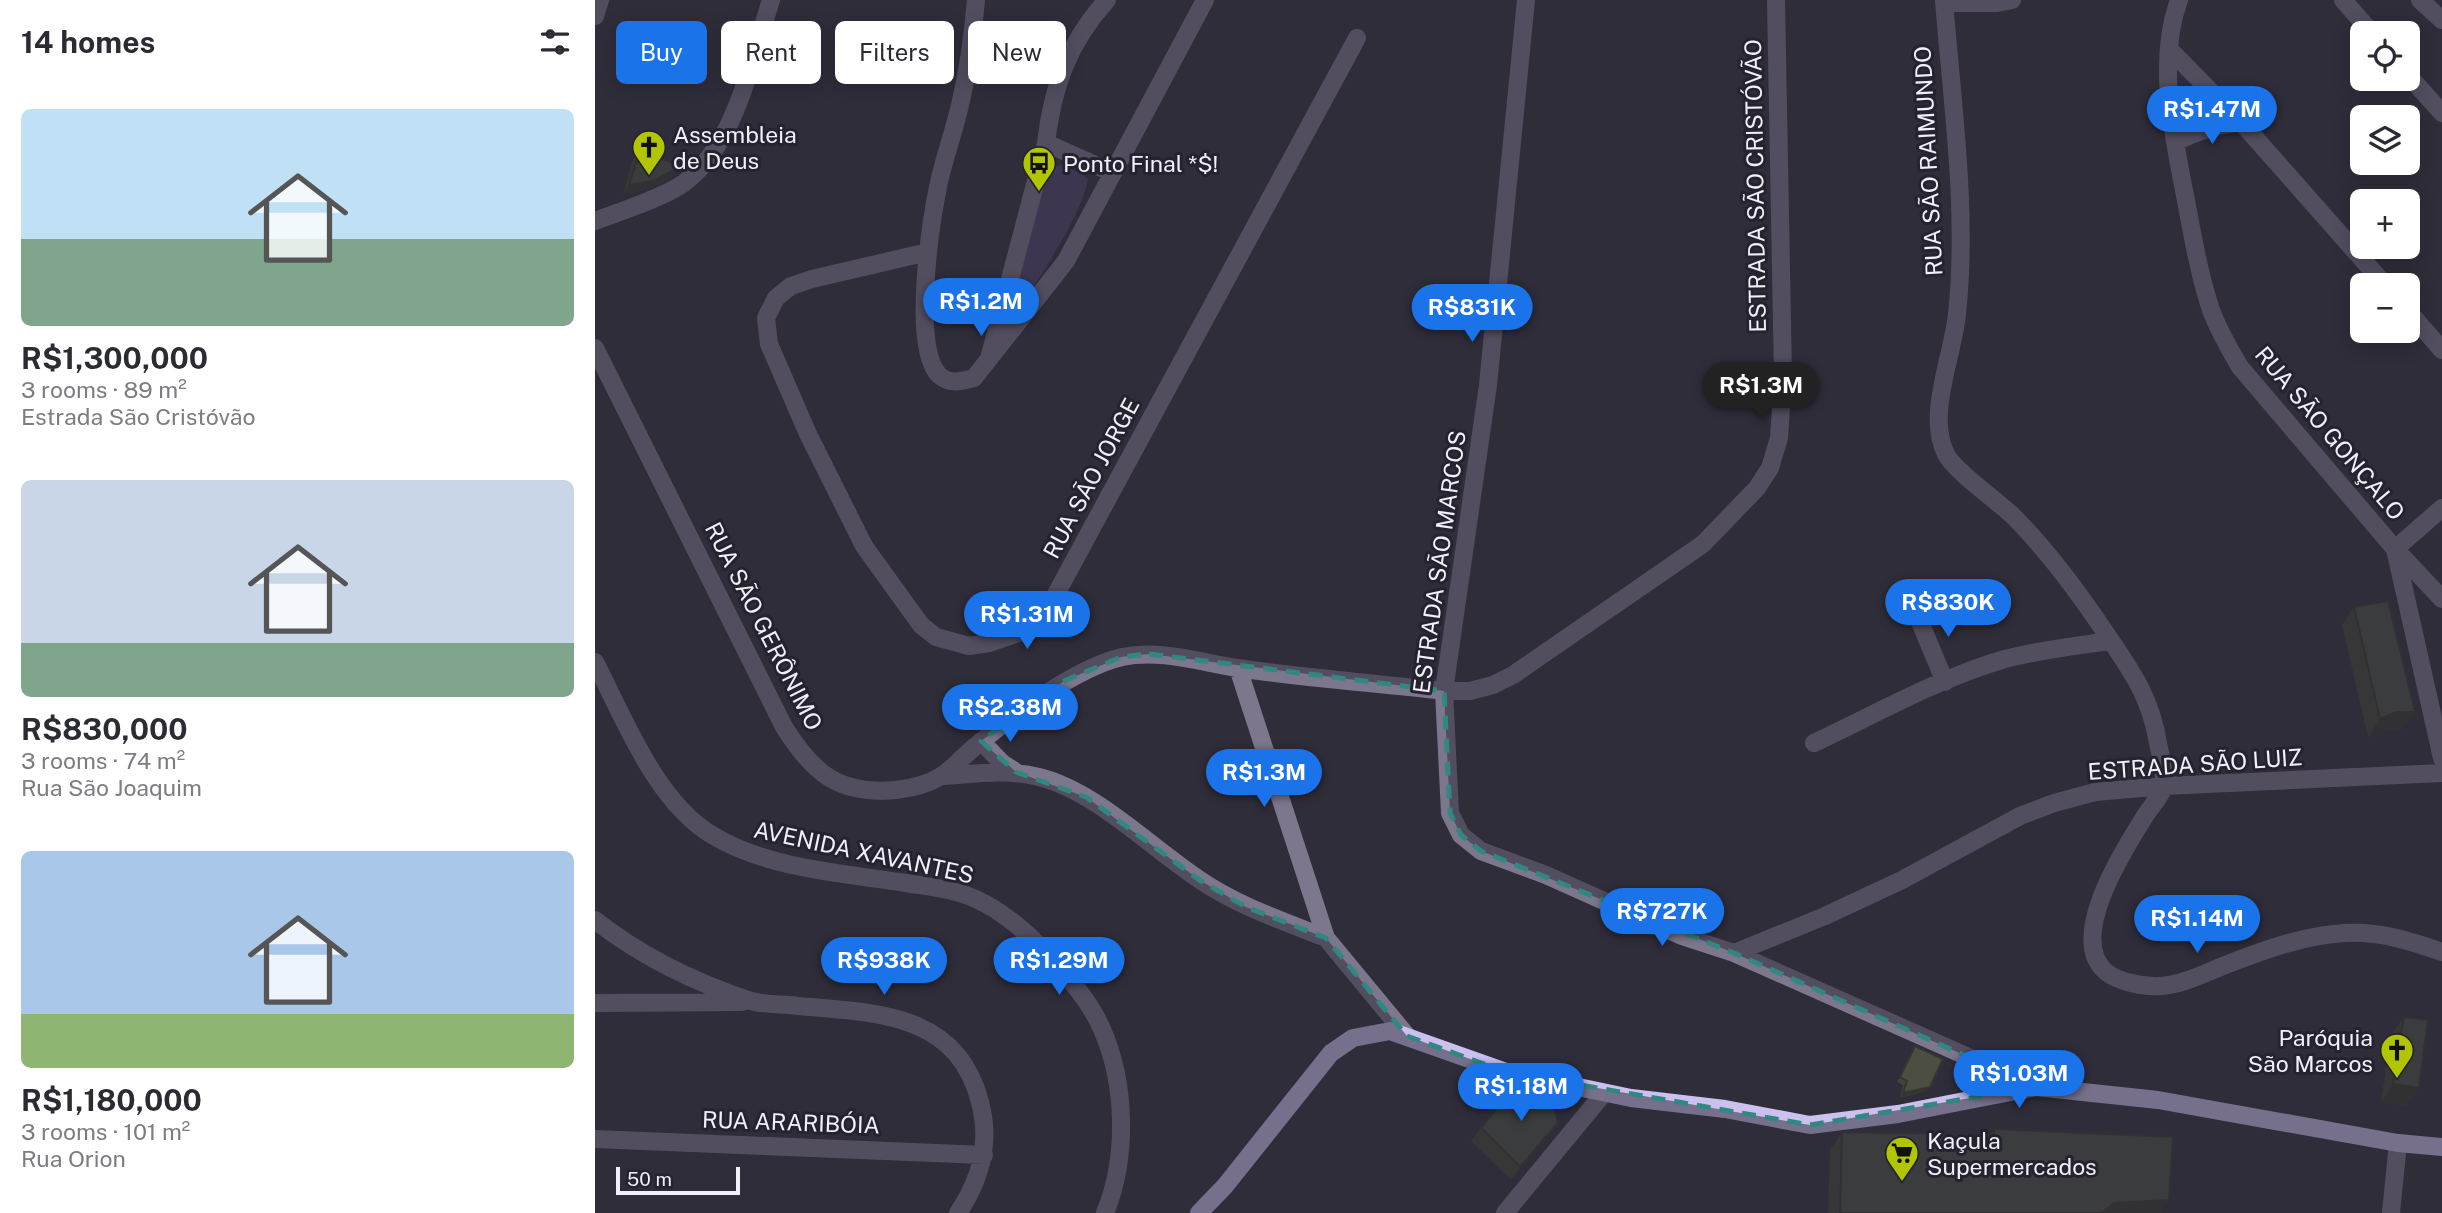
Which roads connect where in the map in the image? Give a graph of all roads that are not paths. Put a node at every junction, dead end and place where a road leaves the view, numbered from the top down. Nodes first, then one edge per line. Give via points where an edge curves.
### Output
1 (600, 0) edge
2 (771, 0) edge
3 (976, 0) edge
4 (1107, 0) edge
5 (1205, 0) edge
6 (1526, 0) edge
7 (1776, 0) edge
8 (2012, 0) edge
9 (2179, 0) edge
10 (2343, 0) edge
11 (2420, 0) edge
12 (1944, 1) edge
13 (595, 16) edge
14 (2442, 20) edge
15 (2361, 21) edge
16 (1357, 38) dead end
17 (2170, 50) junction
18 (2420, 88) edge
19 (2442, 113) edge
20 (2241, 122) junction
21 (2175, 142) junction
22 (1046, 143) junction
23 (1113, 173) junction
24 (595, 221) edge
25 (928, 252) junction
26 (2374, 273) edge
27 (2420, 325) edge
28 (595, 348) edge
29 (2442, 350) edge
30 (989, 360) junction
31 (2442, 508) edge
32 (2395, 549) junction
33 (2442, 599) edge
34 (1915, 610) dead end
35 (2111, 641) junction
36 (595, 662) edge
37 (1238, 668) junction
38 (1945, 682) junction
39 (1444, 691) junction
40 (981, 741) junction
41 (1814, 743) dead end
42 (2442, 758) edge
43 (1016, 772) junction
44 (2442, 774) edge
45 (943, 776) junction
46 (2164, 786) junction
47 (595, 920) edge
48 (1326, 938) junction
49 (2442, 952) edge
50 (1734, 953) junction
51 (754, 1002) junction
52 (595, 1003) edge
53 (1408, 1037) junction
54 (2036, 1087) junction
55 (1604, 1093) junction
56 (595, 1139) edge
57 (2398, 1143) junction
58 (2442, 1147) edge
59 (984, 1155) junction
60 (958, 1213) edge
61 (1105, 1213) edge
62 (1199, 1213) edge
63 (1505, 1213) edge
64 (2391, 1213) edge

1 - 13 street
2 - 24 street via 722,141 707,163 683,184
3 - 25 street via 960,103 939,183
4 - 22 street via 1073,44 1049,114
5 - 23 street
6 - 39 street, ESTRADA SÃO MARCOS via 1487,385
7 - 39 street, ESTRADA SÃO CRISTÓVÃO via 1783,377 1779,438 1770,468 1703,544 1599,618 1493,685
8 - 12 street
9 - 17 street, RUA SÃO GONÇALO
10 - 15 street
11 - 14 street
12 - 35 street, RUA SÃO RAIMUNDO via 1962,256 1957,318 1940,407 1941,442 1947,458 2013,516 2056,563
16 - 25 street, RUA SÃO JORGE via 1055,596 1021,632 969,646 936,637 921,625 864,546 808,434 767,331 766,318 776,298 791,286
17 - 20 street
17 - 21 street, RUA SÃO GONÇALO
18 - 19 street
20 - 21 street via 2217,124
20 - 26 street
21 - 32 street, RUA SÃO GONÇALO via 2197,261 2223,339 2240,367
22 - 23 street
22 - 30 street
23 - 30 street via 1066,261
25 - 30 street via 925,295 930,362 940,376 956,383 974,378
27 - 29 street
28 - 45 street, RUA SÃO GERÔNIMO via 784,727 802,754 825,776 853,789 904,789
31 - 32 street
32 - 33 street
32 - 42 street, RUA SÃO GONÇALO
34 - 38 street
35 - 38 street via 2024,654
35 - 46 street, RUA SÃO RAIMUNDO via 2136,677 2151,711
36 - 61 street, AVENIDA XAVANTES via 655,776 676,807 709,834 770,859 964,894 1030,935 1070,979 1101,1026 1115,1070 1120,1157
37 - 39 street, RUA SÃO GERÔNIMO
37 - 40 street, RUA SÃO GERÔNIMO via 1149,654 1121,657 1064,681
37 - 48 street
38 - 41 street
39 - 50 street, ESTRADA SÃO MARCOS via 1450,813 1461,835 1481,851 1682,936
40 - 43 street
40 - 45 street, RUA SÃO GERÔNIMO
43 - 45 street
43 - 48 street via 1086,797 1201,881 1246,907
44 - 46 street, ESTRADA SÃO LUIZ
46 - 49 street via 2119,857 2100,898 2092,930 2094,953 2105,972 2135,985 2162,986 2308,938 2344,933 2382,933
46 - 50 street, ESTRADA SÃO LUIZ via 2095,792 2020,816 1902,880
47 - 51 street via 626,945 672,970
48 - 53 street
50 - 54 street, ESTRADA SÃO MARCOS
51 - 52 street
51 - 59 street via 855,1011 904,1020 930,1032 957,1052 972,1075 986,1137
53 - 55 main road via 1506,1072
53 - 62 main road via 1390,1031 1372,1033 1331,1052
54 - 55 main road via 1898,1114 1810,1125
54 - 57 main road via 2158,1100
55 - 63 street
56 - 59 street, RUA ARARIBÓIA
57 - 58 main road
57 - 64 street
59 - 60 street via 971,1194

